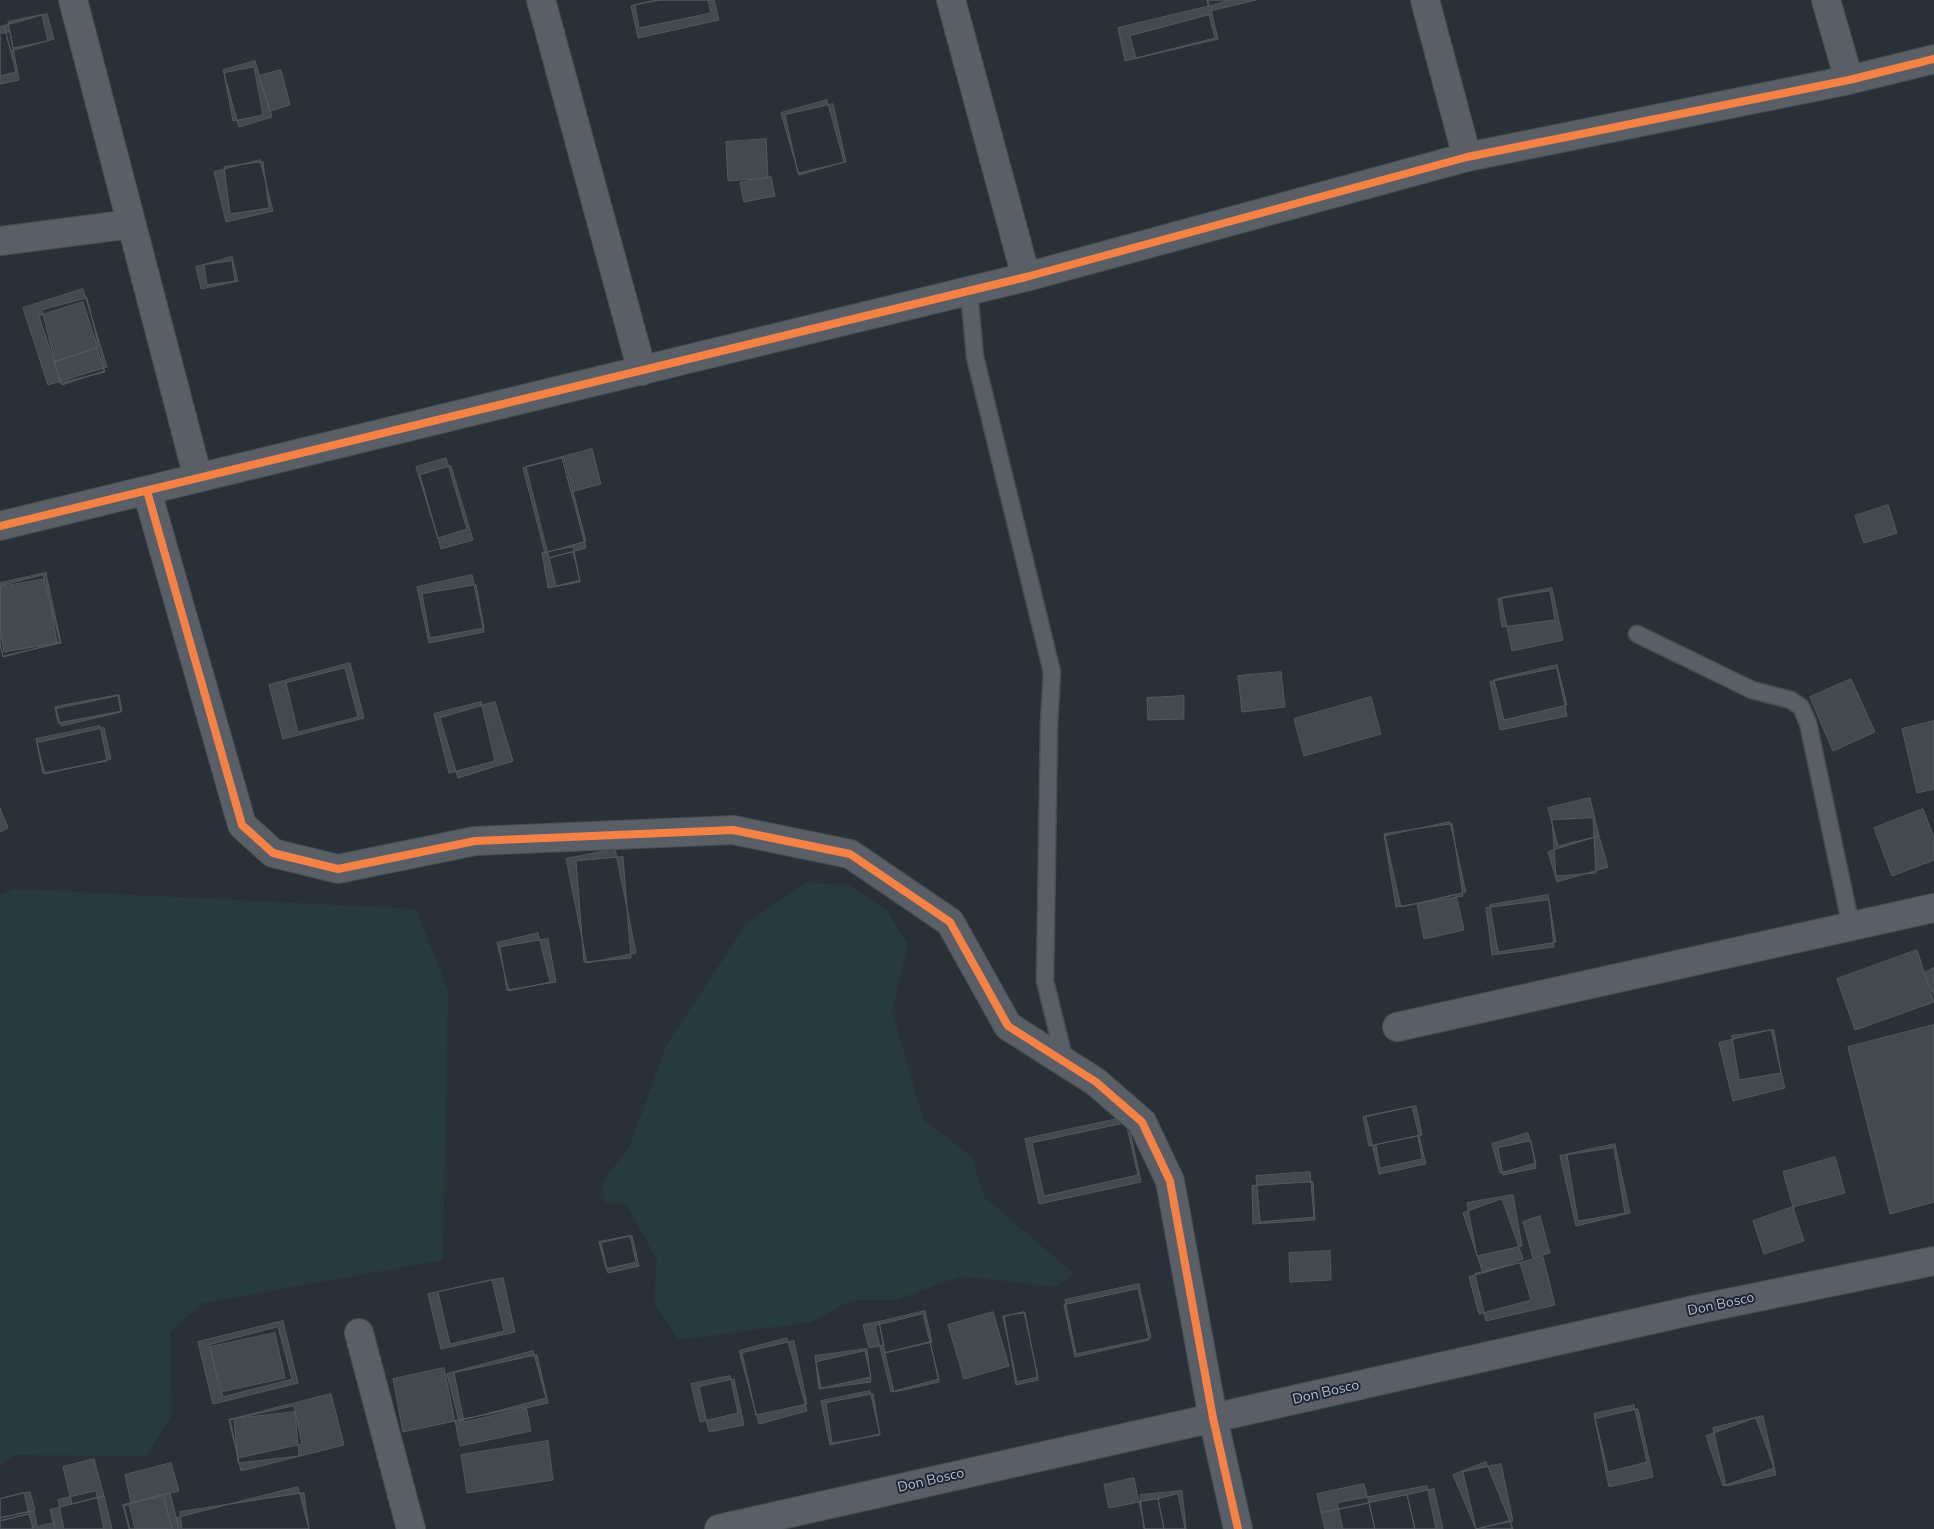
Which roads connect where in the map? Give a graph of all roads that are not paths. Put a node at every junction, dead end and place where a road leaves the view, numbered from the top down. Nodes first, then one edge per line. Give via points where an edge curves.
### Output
1 (73, 0) edge
2 (541, 0) edge
3 (950, 0) edge
4 (1425, 0) edge
5 (1826, 0) edge
6 (1934, 59) edge
7 (1849, 80) junction
8 (1467, 157) junction
9 (132, 224) junction
10 (0, 241) edge
11 (1026, 277) junction
12 (969, 291) junction
13 (642, 371) junction
14 (198, 478) junction
15 (147, 491) junction
16 (0, 526) edge
17 (1637, 634) dead end
18 (1934, 908) edge
19 (1851, 926) junction
20 (1397, 1027) dead end
21 (1065, 1062) junction
22 (1934, 1261) edge
23 (359, 1333) dead end
24 (1213, 1418) junction
25 (411, 1529) edge
26 (719, 1529) edge
27 (1238, 1529) edge

1 - 9 street
2 - 13 street
3 - 11 street
4 - 8 street
5 - 7 street
6 - 7 street
7 - 8 street
8 - 11 street
9 - 10 street
9 - 14 street
11 - 12 street
12 - 13 street
12 - 21 lane via 976,357 1052,672 1045,981
13 - 14 street
14 - 15 street
15 - 16 street
15 - 21 street via 242,825 273,853 338,869 475,841 733,830 850,854 950,922 1008,1026
17 - 19 lane via 1752,690 1791,700 1801,706 1808,723
18 - 19 street
19 - 20 street
21 - 24 street via 1096,1082 1142,1122 1170,1181
22 - 24 street, Don Bosco via 1694,1310
23 - 25 street
24 - 26 street, Don Bosco
24 - 27 street

